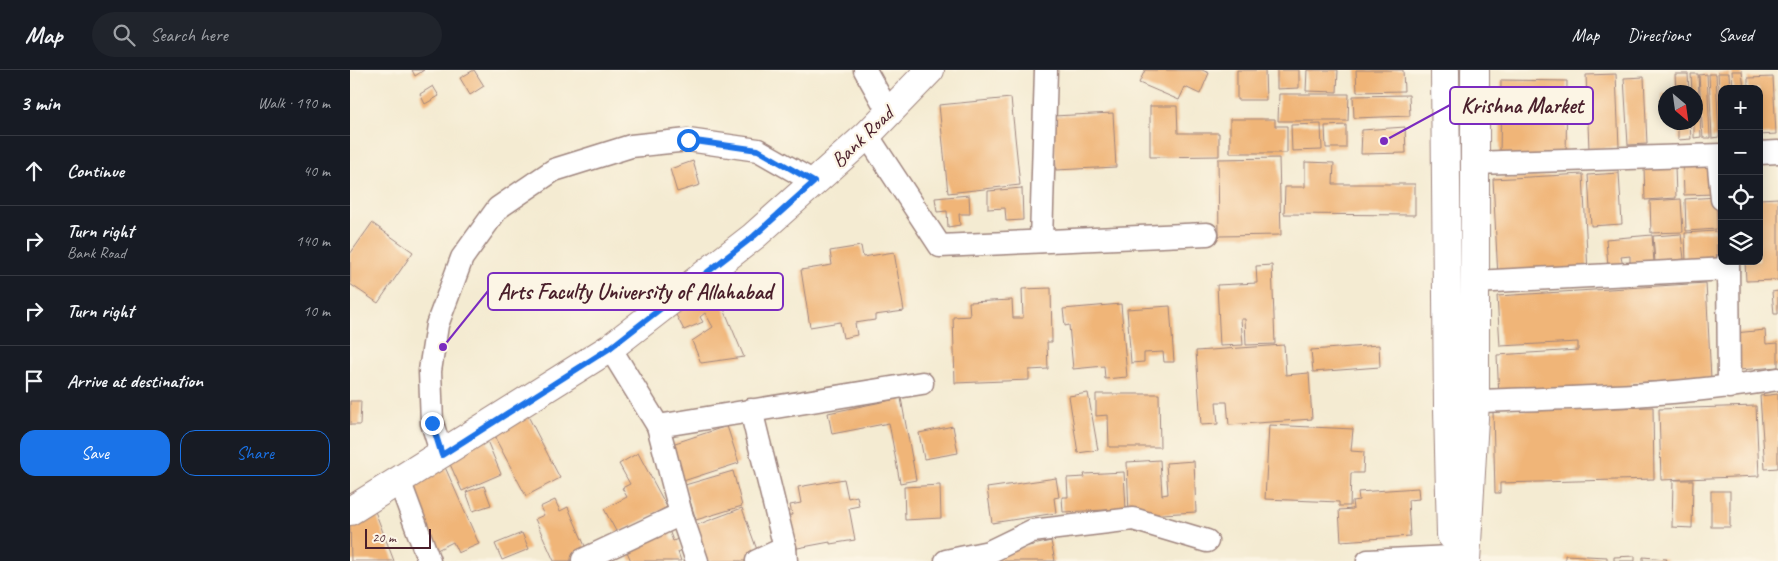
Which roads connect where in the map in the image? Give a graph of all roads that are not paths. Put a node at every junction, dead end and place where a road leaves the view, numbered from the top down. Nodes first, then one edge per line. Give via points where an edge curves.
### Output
1 (866, 70) edge
2 (930, 70) edge
3 (1046, 70) edge
4 (1445, 70) edge
5 (1475, 70) edge
6 (889, 113) junction
7 (868, 135) junction
8 (1778, 152) edge
9 (1763, 153) edge
10 (1718, 155) edge
11 (1474, 163) junction
12 (814, 182) junction
13 (1208, 234) dead end
14 (1042, 241) junction
15 (1728, 265) edge
16 (1474, 282) junction
17 (610, 348) junction
18 (1778, 379) edge
19 (922, 383) dead end
20 (1729, 388) junction
21 (1475, 402) junction
22 (751, 410) junction
23 (658, 426) junction
24 (442, 455) junction
25 (399, 480) junction
26 (350, 511) edge
27 (681, 514) junction
28 (1207, 541) dead end
29 (785, 555) edge
30 (583, 560) edge
31 (1456, 560) edge
32 (429, 561) edge
33 (696, 561) edge
34 (757, 561) edge
35 (946, 561) edge
36 (1368, 561) edge

1 - 6 street
2 - 6 main road, Bank Road
3 - 14 street
4 - 31 main road via 1448,408
5 - 11 main road
6 - 7 main road, Bank Road
7 - 12 main road, Bank Road
7 - 14 street via 940,246
8 - 9 street
10 - 11 street
11 - 16 main road
12 - 17 main road, Bank Road via 754,236
12 - 24 street via 758,150 688,140 631,146 554,170 498,208 462,258 437,325 430,371 432,423
13 - 14 street
15 - 16 street
15 - 20 street
16 - 21 main road
17 - 23 street
17 - 24 main road, Bank Road
18 - 20 street
19 - 22 street
20 - 21 street
21 - 31 main road
22 - 23 street
22 - 29 street
23 - 27 street
24 - 25 main road, Bank Road
25 - 26 main road, Bank Road
25 - 32 street
27 - 30 street
27 - 33 street
28 - 35 street via 1133,519 1032,531 989,552
29 - 34 street
31 - 36 street

